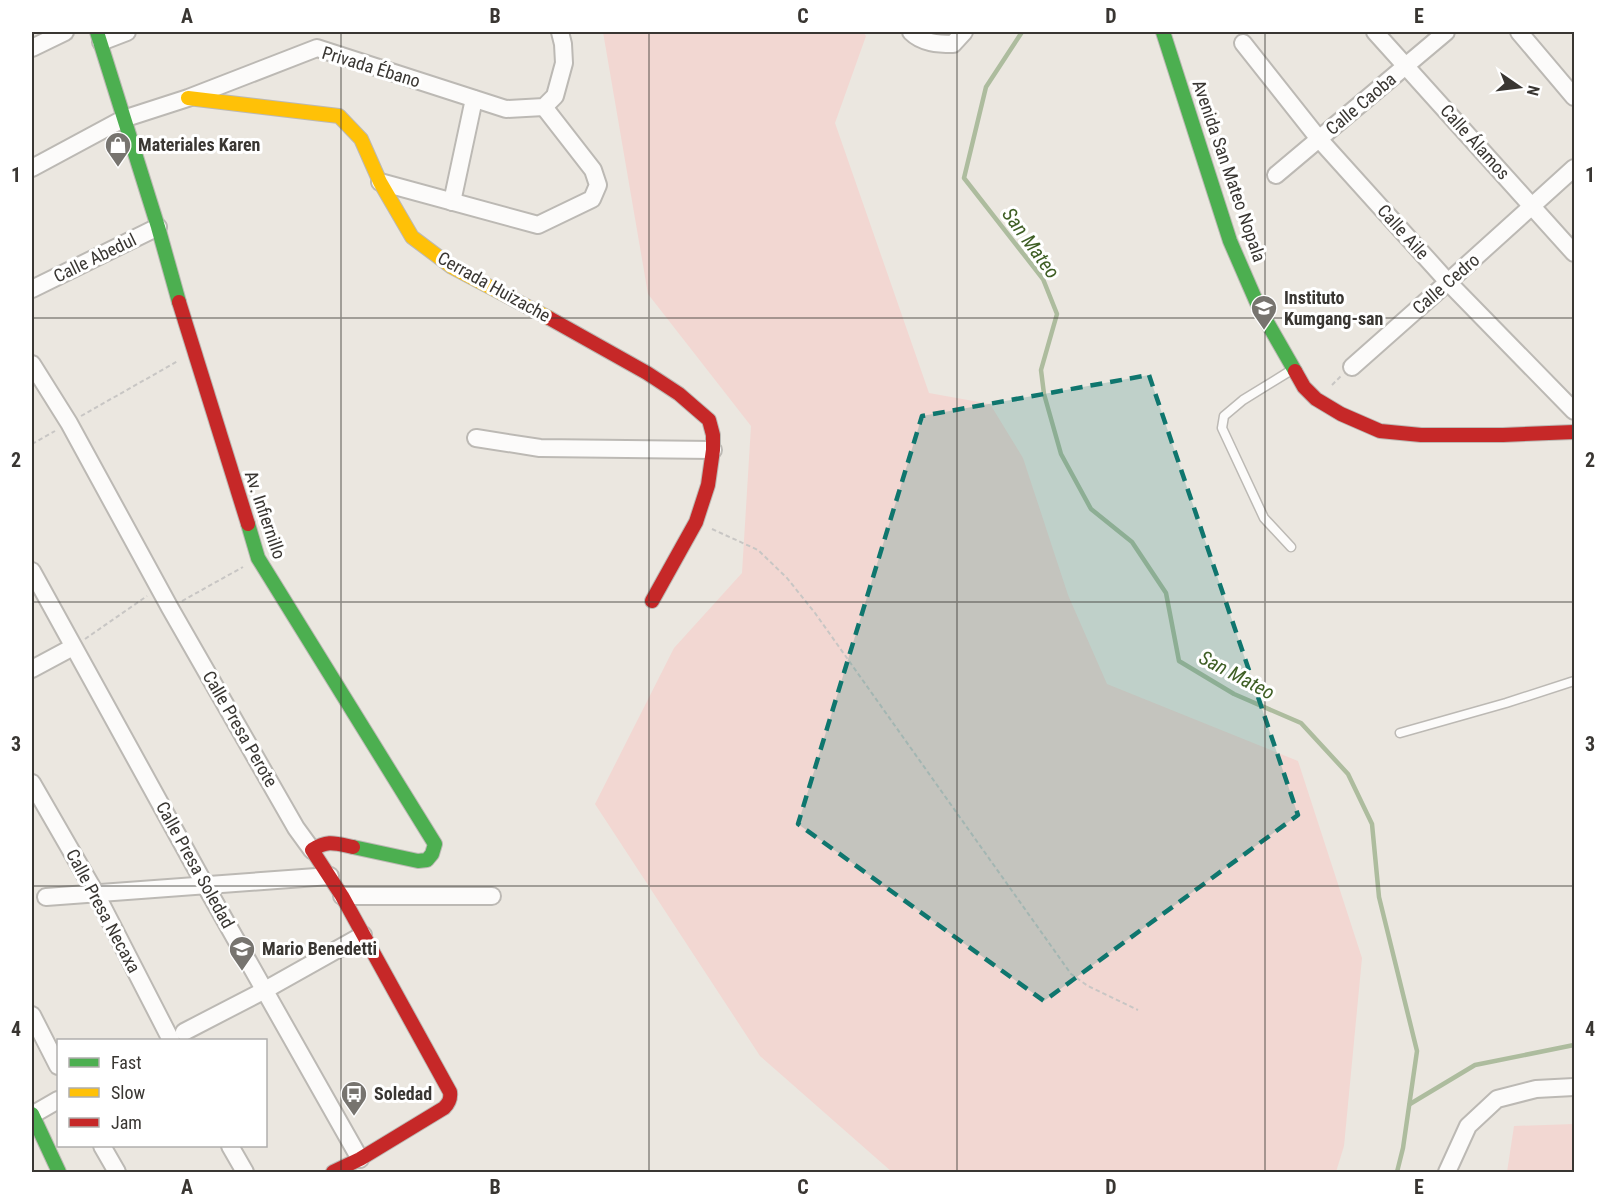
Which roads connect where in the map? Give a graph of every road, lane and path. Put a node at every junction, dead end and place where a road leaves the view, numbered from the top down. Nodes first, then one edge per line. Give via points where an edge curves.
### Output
1 (65, 32) edge
2 (128, 32) edge
3 (560, 32) edge
4 (911, 32) edge
5 (964, 32) edge
6 (1163, 32) edge
7 (1375, 32) edge
8 (1446, 32) edge
9 (1518, 32) edge
10 (99, 37) edge
11 (1243, 43) dead end
12 (32, 48) edge
13 (1406, 66) junction
14 (1575, 97) edge
15 (188, 98) junction
16 (474, 99) junction
17 (544, 107) junction
18 (123, 119) junction
19 (1319, 139) junction
20 (32, 168) edge
21 (1575, 168) edge
22 (1276, 175) dead end
23 (380, 182) junction
24 (452, 202) junction
25 (1533, 206) junction
26 (158, 227) junction
27 (1575, 253) edge
28 (1448, 282) junction
29 (32, 289) edge
30 (194, 353) junction
31 (32, 364) edge
32 (1352, 367) joint
33 (1293, 369) junction
34 (1316, 399) junction
35 (1575, 411) edge
36 (69, 423) junction
37 (1575, 432) edge
38 (476, 438) dead end
39 (32, 444) edge
40 (713, 450) junction
41 (696, 522) junction
42 (1291, 547) dead end
43 (258, 558) junction
44 (32, 571) edge
45 (159, 588) junction
46 (652, 601) dead end
47 (170, 608) junction
48 (73, 647) junction
49 (32, 669) edge
50 (1575, 681) edge
51 (1400, 733) dead end
52 (32, 783) edge
53 (312, 850) junction
54 (330, 876) junction
55 (205, 885) junction
56 (96, 894) junction
57 (342, 896) junction
58 (492, 896) dead end
59 (46, 897) dead end
60 (363, 935) junction
61 (265, 990) junction
62 (1138, 1010) dead end
63 (32, 1015) edge
64 (174, 1038) edge
65 (57, 1064) edge
66 (1575, 1087) edge
67 (57, 1101) edge
68 (32, 1115) edge
69 (103, 1147) edge
70 (231, 1147) edge
71 (360, 1159) junction
72 (59, 1173) edge
73 (117, 1173) edge
74 (245, 1173) edge
75 (333, 1173) edge
76 (1447, 1173) edge

1 - 12 street
2 - 10 street
3 - 17 street via 564,63 555,96
4 - 5 street via 936,44 953,44
6 - 33 street, Avenida San Mateo Nopala via 1230,241 1260,310
7 - 13 street, Calle Álamos
8 - 13 street, Calle Caoba
9 - 14 street
10 - 18 street, Av. Infiernillo
11 - 19 street, Calle Aile
13 - 19 street, Calle Caoba
13 - 25 street, Calle Álamos
15 - 16 street, Privada Ébano via 317,48
15 - 18 street, Privada Ébano
15 - 23 street, Cerrada Huizache via 339,116 361,139
16 - 17 street, Privada Ébano via 506,109
16 - 24 street
17 - 24 street via 593,170 598,185 592,199 538,225
18 - 20 street, Privada Ébano
18 - 26 street, Av. Infiernillo
19 - 22 street, Calle Caoba
19 - 28 street, Calle Aile
21 - 25 street, Calle Cedro
23 - 24 street
23 - 40 street, Cerrada Huizache via 412,237 452,267 680,394 709,420
25 - 27 street, Calle Álamos
25 - 28 street, Calle Cedro
26 - 29 street, Calle Abedul
26 - 30 street, Av. Infiernillo
28 - 32 street, Calle Cedro
28 - 35 street, Calle Aile
30 - 36 path
30 - 43 street, Av. Infiernillo
31 - 36 street, Calle Presa Perote
32 - 34 path
33 - 34 street, Avenida San Mateo Nopala
33 - 42 lane via 1243,400 1224,416 1222,428 1264,518
34 - 37 street, Avenida San Mateo Nopala via 1380,430 1421,435
36 - 39 path
36 - 45 street, Calle Presa Perote
38 - 40 street via 540,448
40 - 41 street, Cerrada Huizache via 708,485
41 - 46 street, Cerrada Huizache
41 - 62 path via 758,550 787,578 1071,974
43 - 47 path
43 - 53 street, Av. Infiernillo via 435,844 427,860 418,861 331,842
44 - 48 street, Calle Presa Soledad
45 - 47 street, Calle Presa Perote
45 - 48 path
47 - 53 street, Calle Presa Perote
48 - 49 street
48 - 55 street, Calle Presa Soledad
50 - 51 lane
52 - 56 street, Calle Presa Necaxa
53 - 54 street, Calle Presa Perote
54 - 55 street
54 - 57 street, Calle Presa Perote
55 - 56 street
55 - 61 street, Calle Presa Soledad
56 - 59 street
56 - 64 street, Calle Presa Necaxa
57 - 58 street
57 - 60 street, Calle Presa Perote
60 - 61 street
60 - 71 street, Calle Presa Perote via 450,1092 444,1108
61 - 64 street
61 - 71 street, Calle Presa Soledad
63 - 65 street
66 - 76 street via 1536,1089 1497,1099 1468,1126
67 - 68 street
68 - 72 street
69 - 73 street
70 - 74 street
71 - 75 street

